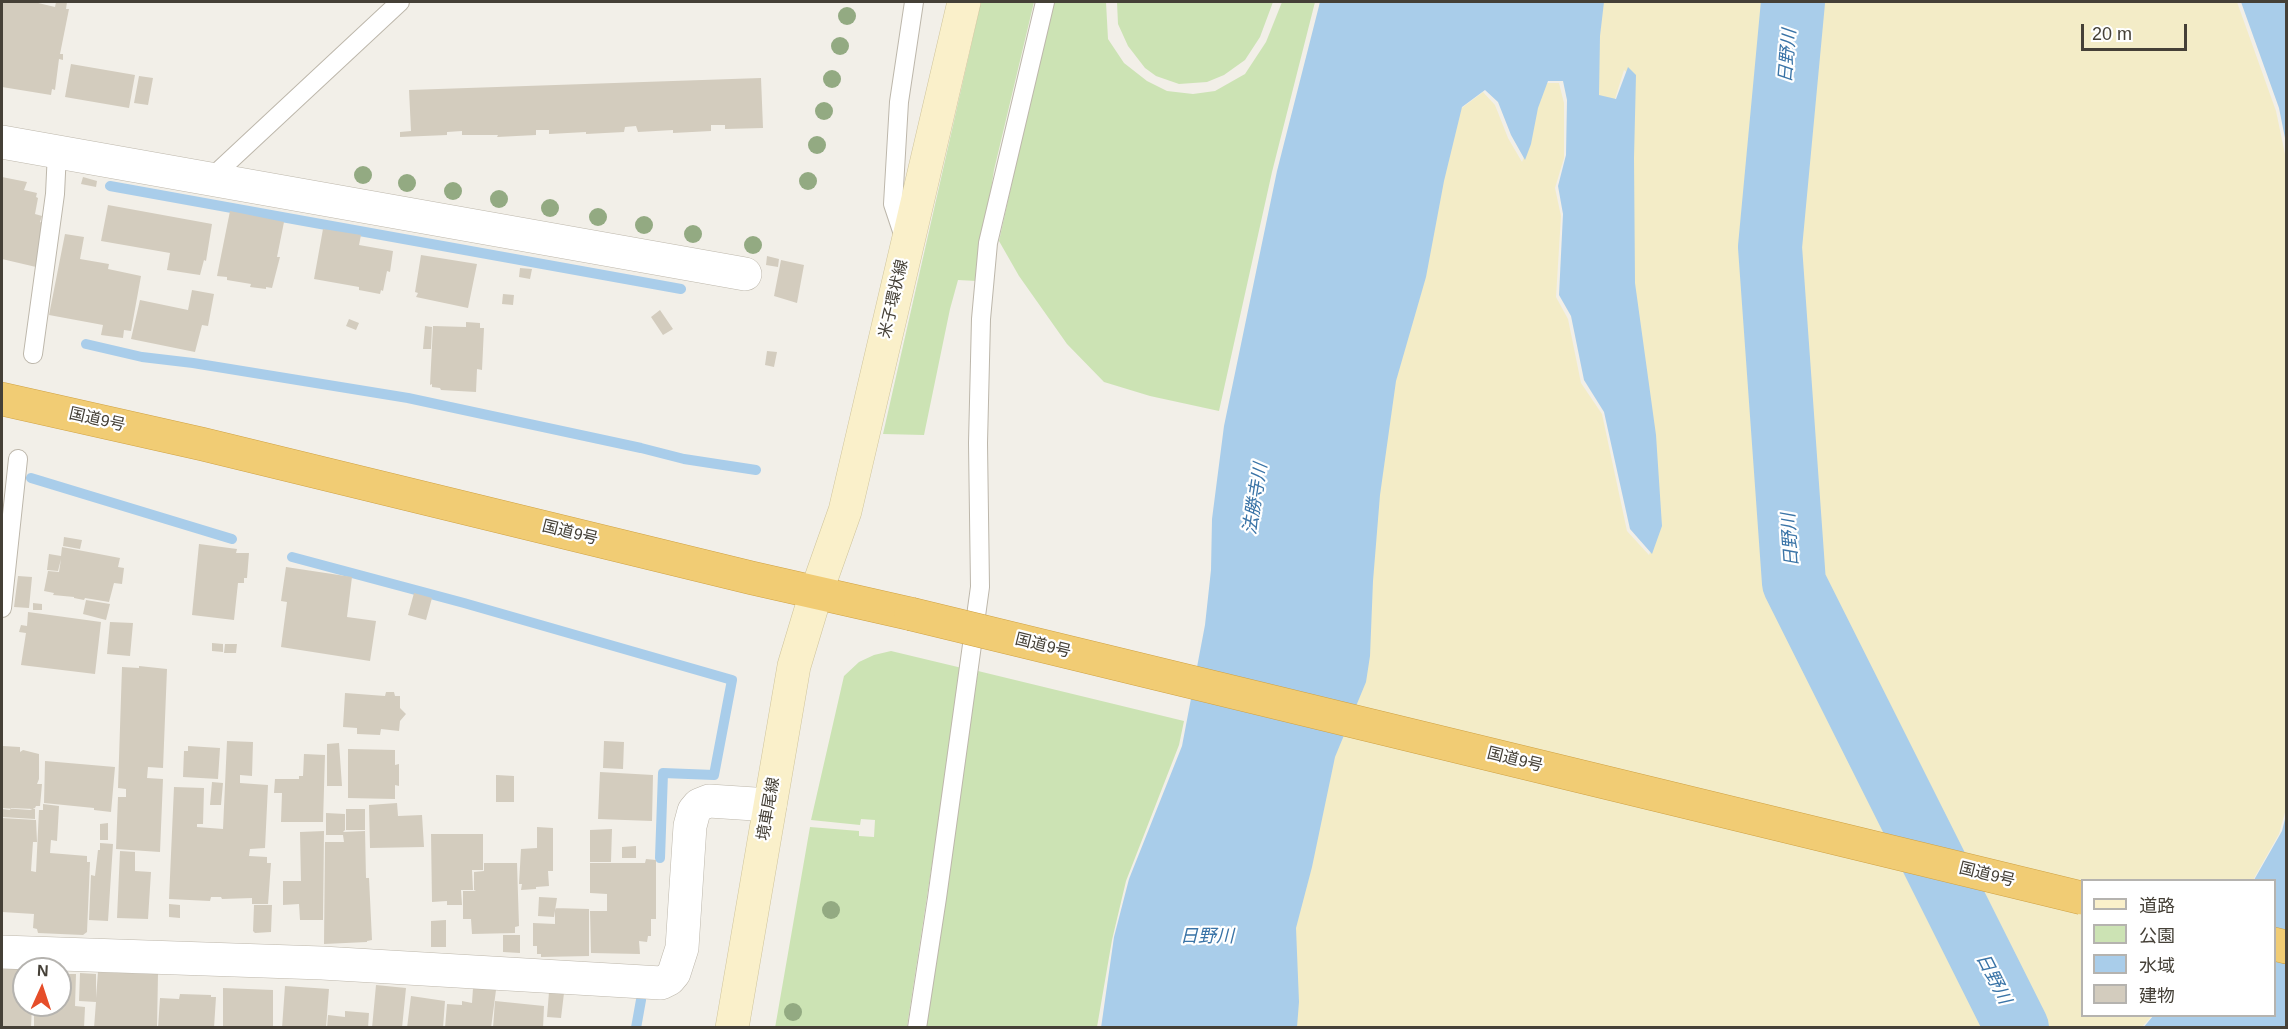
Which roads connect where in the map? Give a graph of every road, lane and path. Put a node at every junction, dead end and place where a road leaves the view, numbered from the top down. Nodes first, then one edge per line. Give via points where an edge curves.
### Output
1 (400, 2) edge
2 (914, 2) edge
3 (964, 2) edge
4 (1045, 2) edge
5 (2, 142) edge
6 (57, 152) junction
7 (210, 179) junction
8 (907, 244) junction
9 (745, 274) dead end
10 (33, 354) dead end
11 (2, 399) edge
12 (18, 459) dead end
13 (816, 593) junction
14 (2, 608) edge
15 (770, 805) junction
16 (2081, 898) edge
17 (2, 952) edge
18 (732, 1028) edge
19 (917, 1028) edge

1 - 7 lane
2 - 8 lane via 899,102 893,204
3 - 8 main road, 米子環状線
4 - 19 lane via 988,243 981,318 978,443 980,587
5 - 6 street
6 - 7 street
6 - 10 lane
7 - 9 street
8 - 13 main road, 米子環状線 via 848,502
11 - 13 highway, 国道9号
12 - 14 lane
13 - 15 main road, 境車尾線 via 794,666
13 - 16 highway, 国道9号, bridge
15 - 17 street via 709,801 694,811 682,948 674,973 661,983 322,963
15 - 18 main road, 境車尾線

